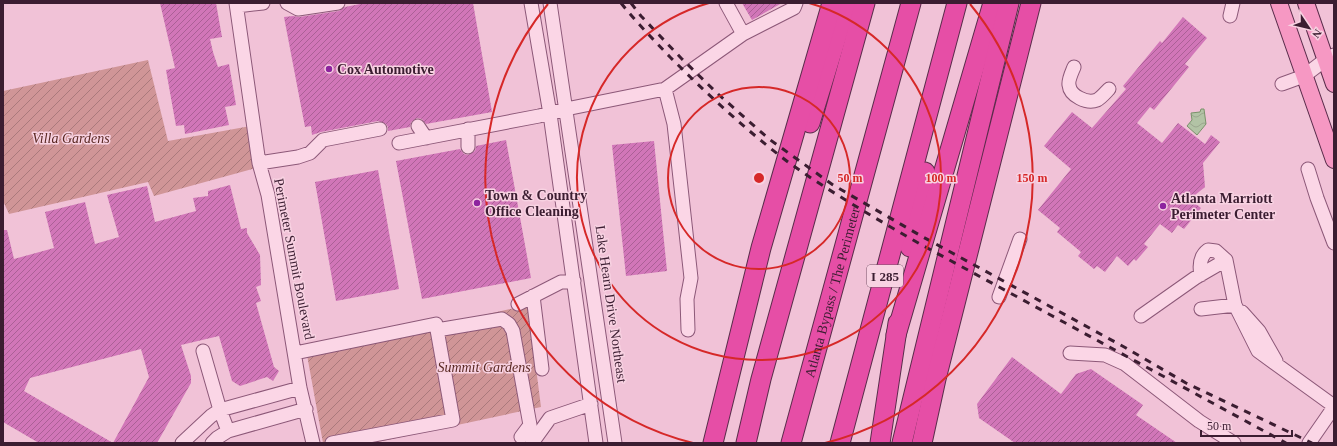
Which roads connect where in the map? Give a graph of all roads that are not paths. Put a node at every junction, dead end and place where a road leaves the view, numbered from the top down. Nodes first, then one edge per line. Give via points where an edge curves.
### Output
1 (264, 3) edge
2 (288, 3) edge
3 (338, 3) edge
4 (531, 3) edge
5 (550, 3) edge
6 (726, 3) edge
7 (796, 3) edge
8 (832, 3) edge
9 (847, 3) edge
10 (865, 3) edge
11 (911, 3) edge
12 (957, 3) edge
13 (994, 3) edge
14 (1009, 3) edge
15 (1031, 3) edge
16 (1233, 3) edge
17 (1279, 3) edge
18 (1306, 3) edge
19 (236, 5) edge
20 (1230, 16) dead end
21 (743, 34) junction
22 (1330, 57) edge
23 (1074, 67) dead end
24 (1304, 76) junction
25 (1282, 84) dead end
26 (1334, 84) edge
27 (665, 89) junction
28 (1109, 89) dead end
29 (566, 109) junction
30 (930, 109) junction
31 (550, 114) junction
32 (418, 126) dead end
33 (380, 129) dead end
34 (468, 129) junction
35 (426, 138) junction
36 (399, 143) dead end
37 (468, 147) dead end
38 (1334, 160) edge
39 (259, 163) junction
40 (1308, 169) dead end
41 (1020, 239) dead end
42 (1334, 243) edge
43 (574, 281) junction
44 (533, 296) junction
45 (999, 297) dead end
46 (518, 304) dead end
47 (1235, 305) junction
48 (1201, 309) dead end
49 (1141, 316) dead end
50 (437, 330) junction
51 (688, 330) dead end
52 (896, 335) junction
53 (203, 351) dead end
54 (295, 353) junction
55 (1070, 353) dead end
56 (542, 369) dead end
57 (300, 388) junction
58 (591, 404) junction
59 (1334, 406) edge
60 (722, 408) junction
61 (306, 409) junction
62 (220, 410) junction
63 (228, 431) junction
64 (527, 440) edge
65 (182, 443) edge
66 (212, 443) edge
67 (313, 443) edge
68 (332, 443) edge
69 (596, 443) edge
70 (615, 443) edge
71 (713, 443) edge
72 (746, 443) edge
73 (791, 443) edge
74 (840, 443) edge
75 (880, 443) edge
76 (902, 443) edge
77 (922, 443) edge
78 (1234, 443) edge
79 (1309, 443) edge

1 - 19 street
2 - 3 street via 298,9
4 - 31 street
5 - 29 street, Lake Hearn Drive Northeast
6 - 21 street
7 - 21 street via 794,8
8 - 60 highway via 760,248
9 - 60 highway
10 - 72 highway via 761,379
11 - 73 highway, Atlanta Bypass / The Perimeter
12 - 30 highway, I 285
13 - 52 highway
14 - 76 highway
15 - 77 highway
16 - 20 street
17 - 24 main road
18 - 22 main road
19 - 39 street, Perimeter Summit Boulevard
21 - 27 street
22 - 24 street
22 - 26 main road
23 - 28 street via 1068,84 1071,92 1078,98 1097,100
24 - 25 street
24 - 38 main road
27 - 29 street
27 - 51 street via 674,124 691,278 687,298
29 - 31 street
29 - 70 street, Lake Hearn Drive Northeast
30 - 52 highway via 931,141
30 - 74 highway, I 285
31 - 34 street
31 - 43 street
32 - 35 street
33 - 39 street via 323,140 310,153
34 - 35 street
34 - 37 street
35 - 36 street
39 - 54 street, Perimeter Summit Boulevard via 268,195
40 - 42 street
41 - 45 street
43 - 44 street via 560,282
43 - 58 street
44 - 46 street
44 - 56 street
47 - 48 street
47 - 49 street via 1226,260 1201,274
47 - 59 street via 1258,351
50 - 54 street via 436,324
50 - 64 street via 502,319 509,324 513,331 530,425
50 - 68 street via 453,420
52 - 75 highway
53 - 62 street
54 - 57 street, Perimeter Summit Boulevard
55 - 78 street via 1105,355 1125,364 1200,421
57 - 61 street, Perimeter Summit Boulevard
57 - 62 street
58 - 64 street via 550,418
58 - 69 street
59 - 79 street
60 - 71 highway
61 - 63 street
61 - 67 street, Perimeter Summit Boulevard
62 - 63 street
62 - 65 street
63 - 66 street

